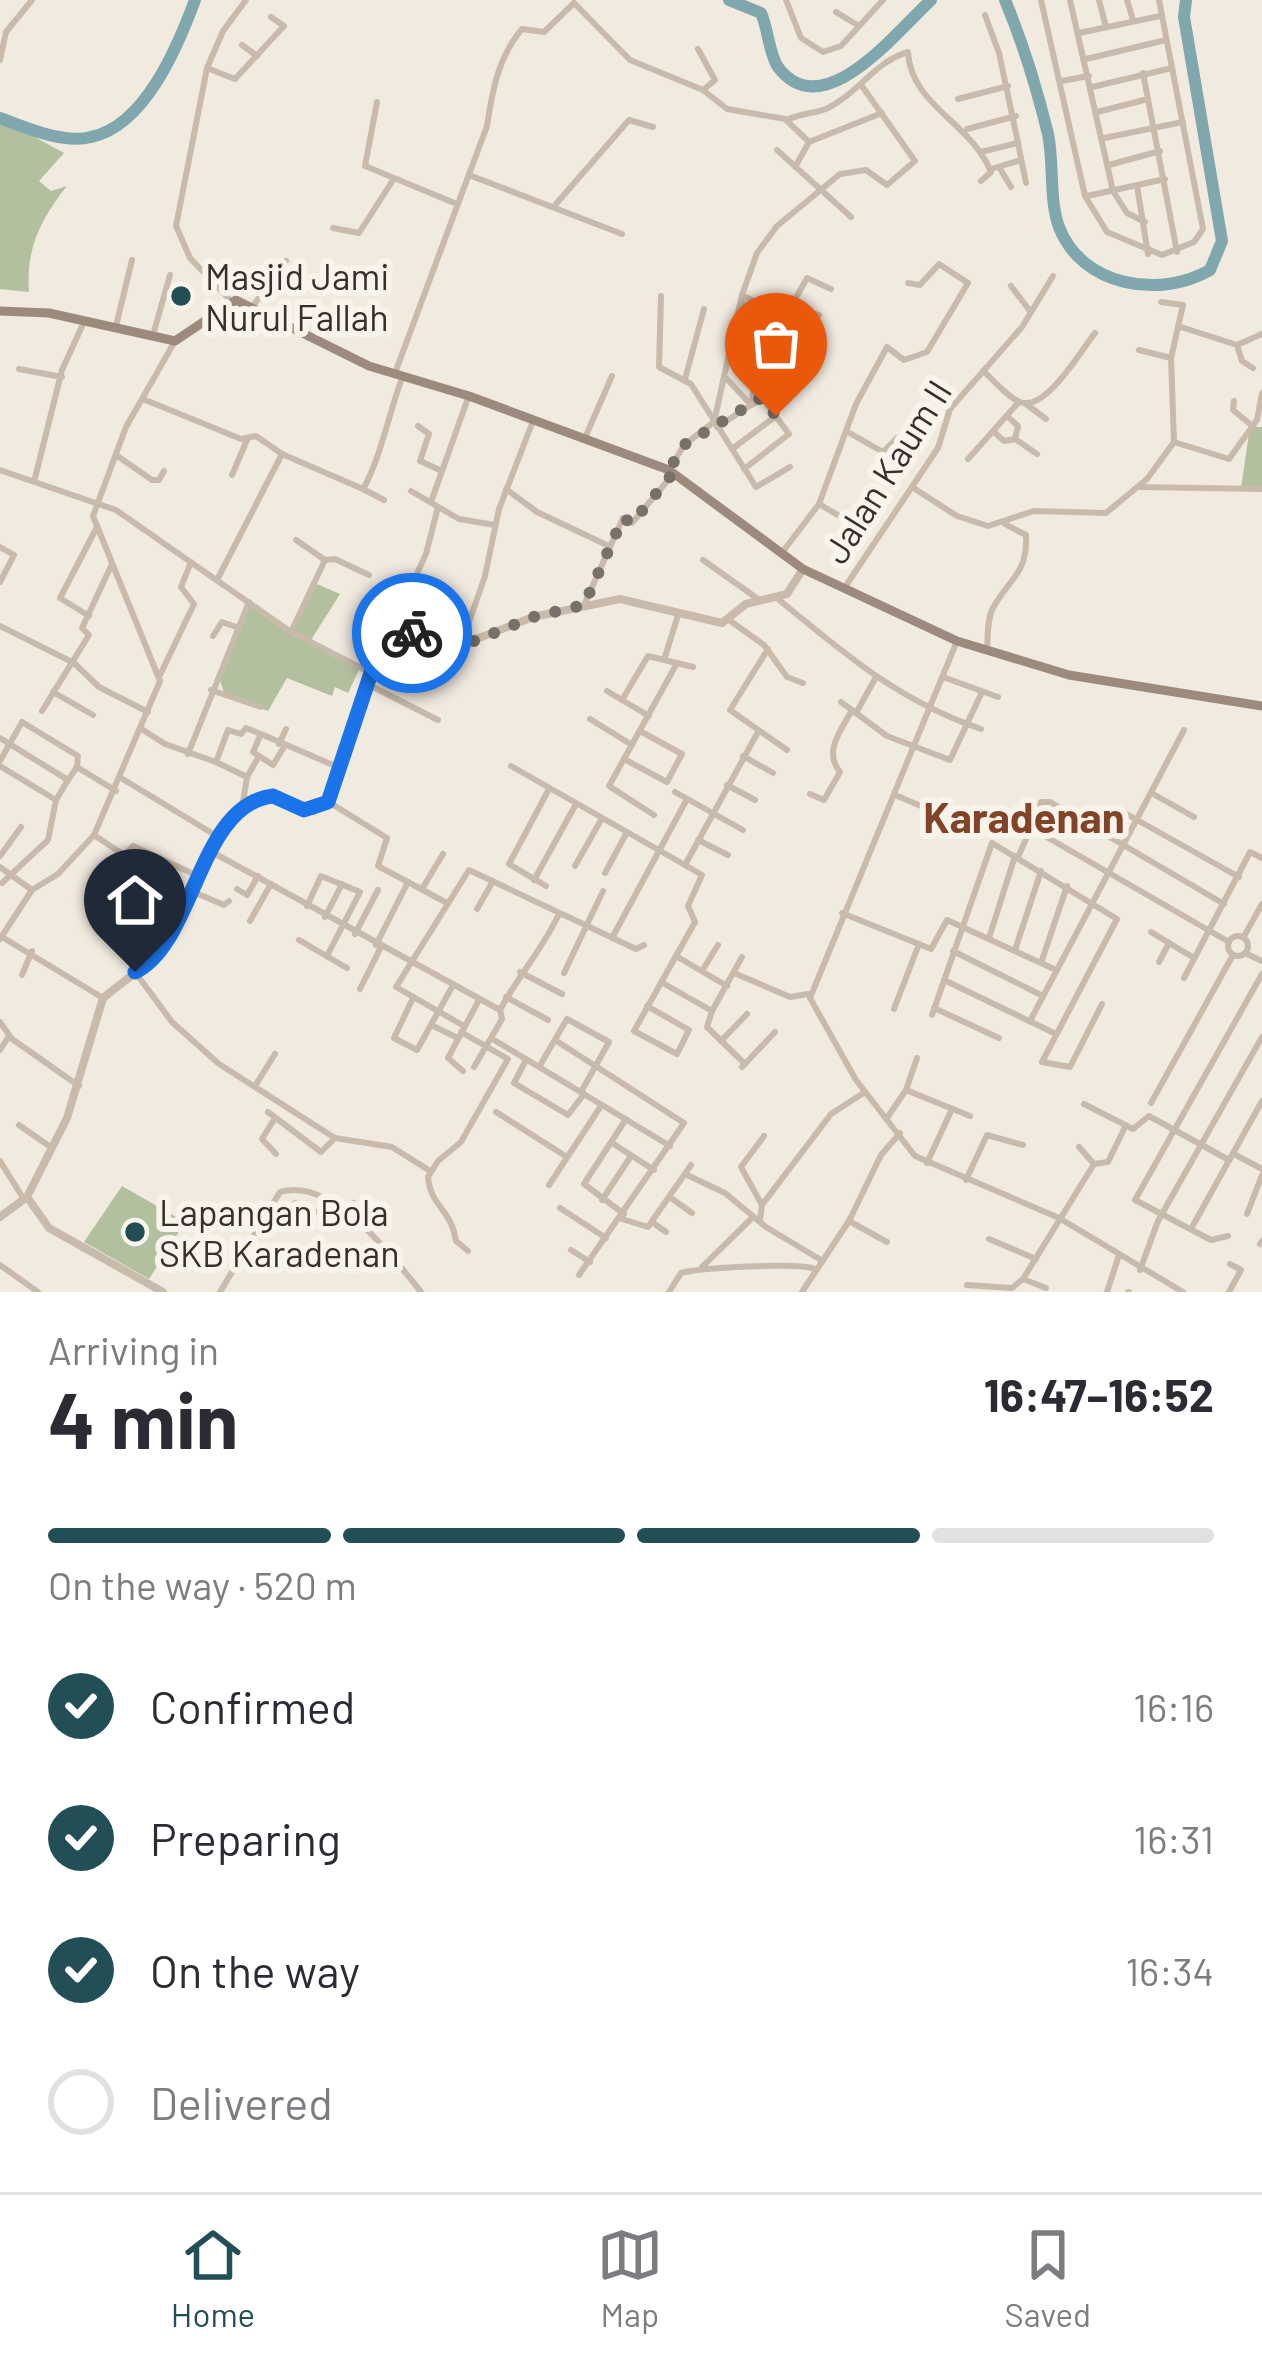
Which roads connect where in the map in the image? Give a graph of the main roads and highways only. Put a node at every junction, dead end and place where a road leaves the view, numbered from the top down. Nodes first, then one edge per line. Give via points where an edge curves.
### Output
1 (0, 310) edge
2 (1262, 706) edge

1 - 2 main road via 175,340 231,301 253,306 398,376 672,471 803,569 986,652 1069,675

